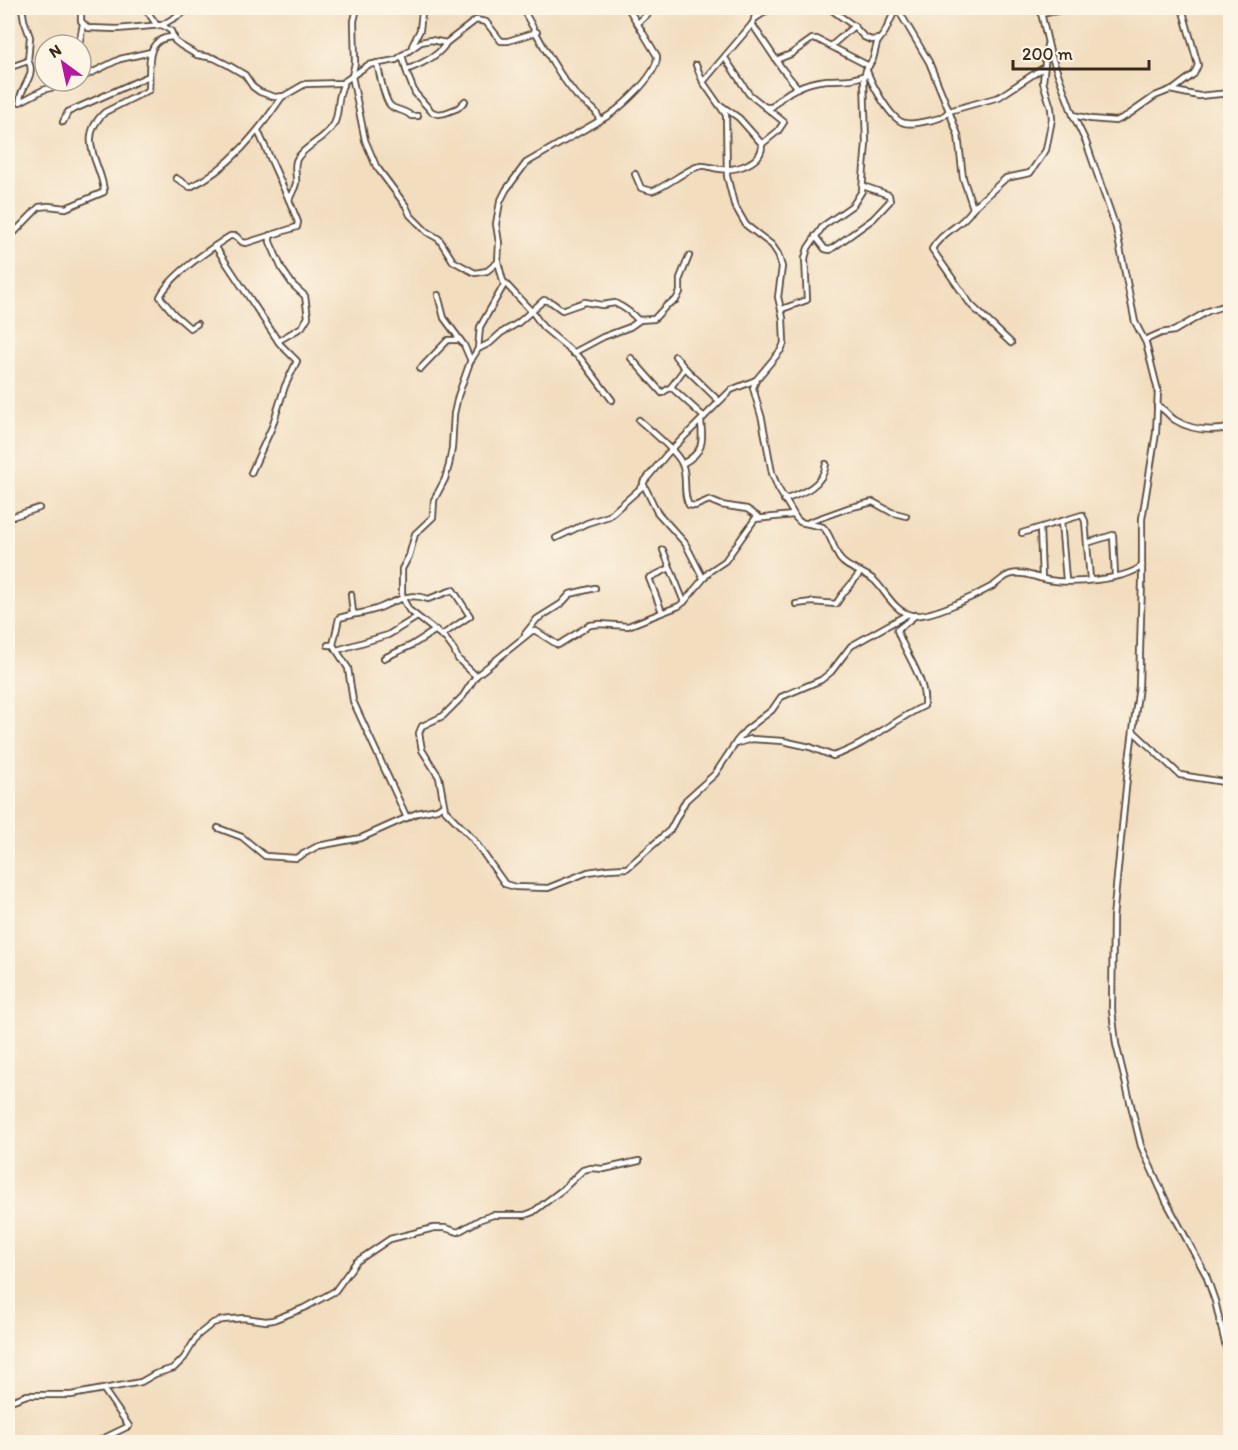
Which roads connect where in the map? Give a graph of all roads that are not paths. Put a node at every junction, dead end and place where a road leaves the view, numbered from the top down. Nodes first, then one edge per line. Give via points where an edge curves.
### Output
1 (22, 8) edge
2 (81, 8) edge
3 (145, 8) edge
4 (191, 8) edge
5 (357, 8) edge
6 (427, 8) edge
7 (522, 8) edge
8 (628, 8) edge
9 (654, 8) edge
10 (757, 8) edge
11 (771, 8) edge
12 (829, 8) edge
13 (897, 8) edge
14 (1040, 8) edge
15 (1071, 8) edge
16 (1182, 8) edge
17 (1041, 14) junction
18 (756, 18) junction
19 (638, 23) junction
20 (83, 24) junction
21 (159, 24) junction
22 (752, 24) junction
23 (854, 26) junction
24 (537, 32) junction
25 (81, 33) edge
26 (174, 37) junction
27 (879, 39) junction
28 (446, 43) junction
29 (1047, 44) junction
30 (831, 45) junction
31 (410, 48) junction
32 (151, 52) junction
33 (402, 55) junction
34 (725, 58) junction
35 (776, 60) junction
36 (28, 61) junction
37 (377, 63) junction
38 (696, 65) dead end
39 (8, 68) edge
40 (1043, 68) junction
41 (406, 70) junction
42 (867, 71) junction
43 (93, 72) edge
44 (149, 76) junction
45 (352, 76) junction
46 (346, 81) junction
47 (703, 82) junction
48 (798, 88) junction
49 (1174, 89) junction
50 (38, 93) edge
51 (1230, 93) edge
52 (282, 96) junction
53 (465, 101) dead end
54 (722, 106) junction
55 (765, 107) junction
56 (949, 111) junction
57 (1073, 115) junction
58 (418, 116) dead end
59 (599, 121) junction
60 (63, 122) dead end
61 (258, 131) junction
62 (762, 144) junction
63 (727, 169) junction
64 (635, 174) dead end
65 (176, 178) dead end
66 (863, 186) junction
67 (289, 200) junction
68 (973, 208) junction
69 (270, 235) junction
70 (815, 236) junction
71 (8, 239) edge
72 (215, 246) junction
73 (689, 256) dead end
74 (498, 262) junction
75 (504, 282) junction
76 (438, 295) dead end
77 (1230, 304) edge
78 (782, 309) junction
79 (532, 311) junction
80 (640, 320) junction
81 (197, 324) dead end
82 (459, 340) junction
83 (1145, 340) junction
84 (278, 341) junction
85 (1011, 343) dead end
86 (478, 349) junction
87 (573, 353) junction
88 (675, 356) dead end
89 (631, 358) dead end
90 (471, 361) junction
91 (686, 368) junction
92 (420, 369) dead end
93 (756, 380) junction
94 (671, 387) junction
95 (612, 400) dead end
96 (719, 401) junction
97 (1157, 406) junction
98 (702, 419) junction
99 (639, 420) dead end
100 (1230, 428) edge
101 (671, 450) junction
102 (682, 464) junction
103 (826, 464) dead end
104 (251, 473) dead end
105 (643, 486) junction
106 (784, 500) junction
107 (39, 508) dead end
108 (793, 515) junction
109 (906, 516) dead end
110 (8, 518) edge
111 (760, 518) junction
112 (1061, 521) junction
113 (806, 523) junction
114 (1040, 528) junction
115 (1023, 533) dead end
116 (556, 538) dead end
117 (1087, 543) junction
118 (663, 550) dead end
119 (1142, 566) junction
120 (670, 568) junction
121 (861, 572) junction
122 (1115, 576) junction
123 (704, 578) junction
124 (1042, 578) junction
125 (1090, 579) junction
126 (1066, 580) junction
127 (595, 588) dead end
128 (351, 594) dead end
129 (402, 597) junction
130 (684, 602) junction
131 (796, 604) dead end
132 (662, 612) junction
133 (355, 614) junction
134 (908, 614) junction
135 (916, 615) junction
136 (417, 617) junction
137 (436, 630) junction
138 (442, 635) junction
139 (524, 637) junction
140 (333, 647) junction
141 (384, 658) dead end
142 (476, 676) junction
143 (1133, 731) junction
144 (735, 744) junction
145 (1230, 783) edge
146 (443, 805) junction
147 (406, 818) junction
148 (218, 828) dead end
149 (639, 1161) dead end
150 (1230, 1364) edge
151 (104, 1390) junction
152 (8, 1402) edge
153 (96, 1443) edge

1 - 36 street via 30,37
2 - 20 street
3 - 21 street
4 - 21 street
5 - 45 street
6 - 31 street via 422,12 420,30
7 - 24 street
8 - 19 street
9 - 19 street
10 - 18 street
11 - 18 street
12 - 23 street
13 - 27 street
13 - 56 street via 929,62
14 - 17 street
15 - 17 street
16 - 49 street via 1198,65 1194,74
17 - 29 street
18 - 22 street
19 - 59 street via 657,62 626,103
20 - 21 street via 88,28 117,29
20 - 25 street
21 - 26 street
22 - 34 street
22 - 35 street
23 - 27 street via 864,37
23 - 30 street
24 - 28 street via 501,41 486,22 478,20
24 - 59 street via 558,73 581,101 592,107
26 - 32 street via 159,41
26 - 52 street via 178,44 196,54 243,73 260,92
27 - 42 street
28 - 31 street via 426,41
28 - 41 street
29 - 40 street
29 - 57 street
30 - 35 street via 812,39
30 - 42 street
31 - 33 street
32 - 43 street via 120,59
32 - 44 street
33 - 37 street
33 - 41 street
34 - 47 street
34 - 55 street via 749,94
35 - 48 street
36 - 39 street
36 - 50 street via 31,72 19,102
37 - 45 street
37 - 58 street via 388,103
38 - 47 street
40 - 56 street via 1003,95
40 - 68 street via 1052,116 1046,150 1030,173 1006,178
41 - 53 street via 415,93 435,113 457,109
42 - 48 street via 854,80 827,80
42 - 56 street via 879,96 902,123 937,119
42 - 66 street via 863,90
44 - 60 street via 68,112
44 - 71 street via 148,91 105,112 94,128 92,156 104,192 66,208 39,207
45 - 46 street
45 - 74 street via 368,149 410,215 439,239 453,261 472,272 487,271
46 - 52 street via 304,84
46 - 67 street via 334,123 296,161 296,183
47 - 54 street
48 - 55 street via 772,107
49 - 51 street via 1199,96
49 - 57 street via 1155,96 1116,121
52 - 61 street
54 - 62 street via 739,118
54 - 63 street via 726,115
55 - 62 street via 784,123
56 - 68 street
57 - 83 street via 1104,192 1123,257 1135,322
59 - 74 street via 526,163 513,179 497,214
61 - 65 street via 222,166 193,186 188,187
61 - 67 street
62 - 63 street via 757,159
63 - 64 street via 700,166 650,191 641,188
63 - 78 street via 729,193 742,220 778,254 782,268 778,297
66 - 70 street via 857,201
66 - 70 street via 890,195 883,210 830,250
67 - 69 street via 298,226
68 - 85 street via 932,249 971,305
69 - 72 street via 246,243 233,235
69 - 84 street via 282,269 305,296 308,317 302,327
70 - 78 street via 805,255 807,299
72 - 81 street via 174,279 160,297 190,328
72 - 84 street
73 - 80 street via 676,300 656,318
74 - 75 street
75 - 79 street
75 - 86 street via 479,330
76 - 82 street via 444,318
77 - 83 street via 1208,311 1174,331
78 - 93 street via 783,348
79 - 80 street via 545,300 561,310 585,302 602,306 614,303
79 - 86 street
79 - 87 street via 542,326
80 - 87 street
82 - 90 street
82 - 92 street via 448,340
83 - 97 street via 1157,388
84 - 104 street via 297,362
86 - 90 street
87 - 95 street
88 - 91 street
89 - 94 street via 660,392
90 - 129 street via 455,409 447,473 434,500 433,517 416,532 403,567
91 - 94 street
91 - 96 street
93 - 96 street via 734,388
93 - 106 street via 753,391 771,468
94 - 98 street
96 - 98 street
97 - 100 street via 1191,428
97 - 119 street via 1142,519
98 - 101 street
98 - 102 street via 700,447 694,457
99 - 101 street
101 - 102 street
101 - 105 street
102 - 111 street via 689,506 710,500 747,509
103 - 106 street via 812,488
105 - 116 street via 609,516
105 - 123 street via 657,512 685,543
106 - 108 street
107 - 110 street
108 - 111 street
108 - 113 street
109 - 113 street via 873,502
111 - 123 street via 754,520 723,564 711,569
112 - 114 street
112 - 117 street via 1083,516
112 - 126 street
113 - 121 street via 825,529 841,560
114 - 115 street
114 - 124 street
117 - 122 street via 1113,535
117 - 125 street
118 - 120 street
119 - 122 street
119 - 143 street via 1139,686
120 - 130 street
120 - 132 street via 649,578
121 - 131 street via 836,604
121 - 134 street
122 - 125 street
123 - 130 street
124 - 126 street
124 - 135 street via 1011,574 962,601
125 - 126 street
127 - 139 street via 570,594 537,619
128 - 133 street
129 - 133 street
129 - 136 street
129 - 138 street via 420,595 427,599 454,591 470,616
130 - 132 street
132 - 139 street via 623,627 590,625 558,645 536,631
133 - 140 street via 338,619
134 - 135 street
134 - 144 street via 851,646 821,680 783,695
135 - 144 street via 897,630 917,673 924,706 858,747 832,756 783,741 752,739
136 - 137 street
136 - 140 street via 388,635
137 - 138 street
137 - 141 street
138 - 142 street via 458,659
139 - 142 street
140 - 147 street via 348,668 353,700
142 - 146 street via 463,696 420,730 422,750 440,782
143 - 145 street via 1180,775
143 - 150 street via 1113,918 1112,1010 1116,1044 1141,1146 1211,1288
144 - 146 street via 715,774 686,800 670,830 629,868 588,872 550,888 504,884
146 - 147 street
147 - 148 street via 361,838 318,846 294,858 265,856 240,836
149 - 151 street via 583,1170 543,1206 528,1214 493,1215 458,1232 434,1228 393,1238 356,1262 335,1291 304,1308 270,1321 244,1318 213,1323 196,1337 174,1368 138,1384
151 - 152 street via 31,1395
151 - 153 street via 129,1426

